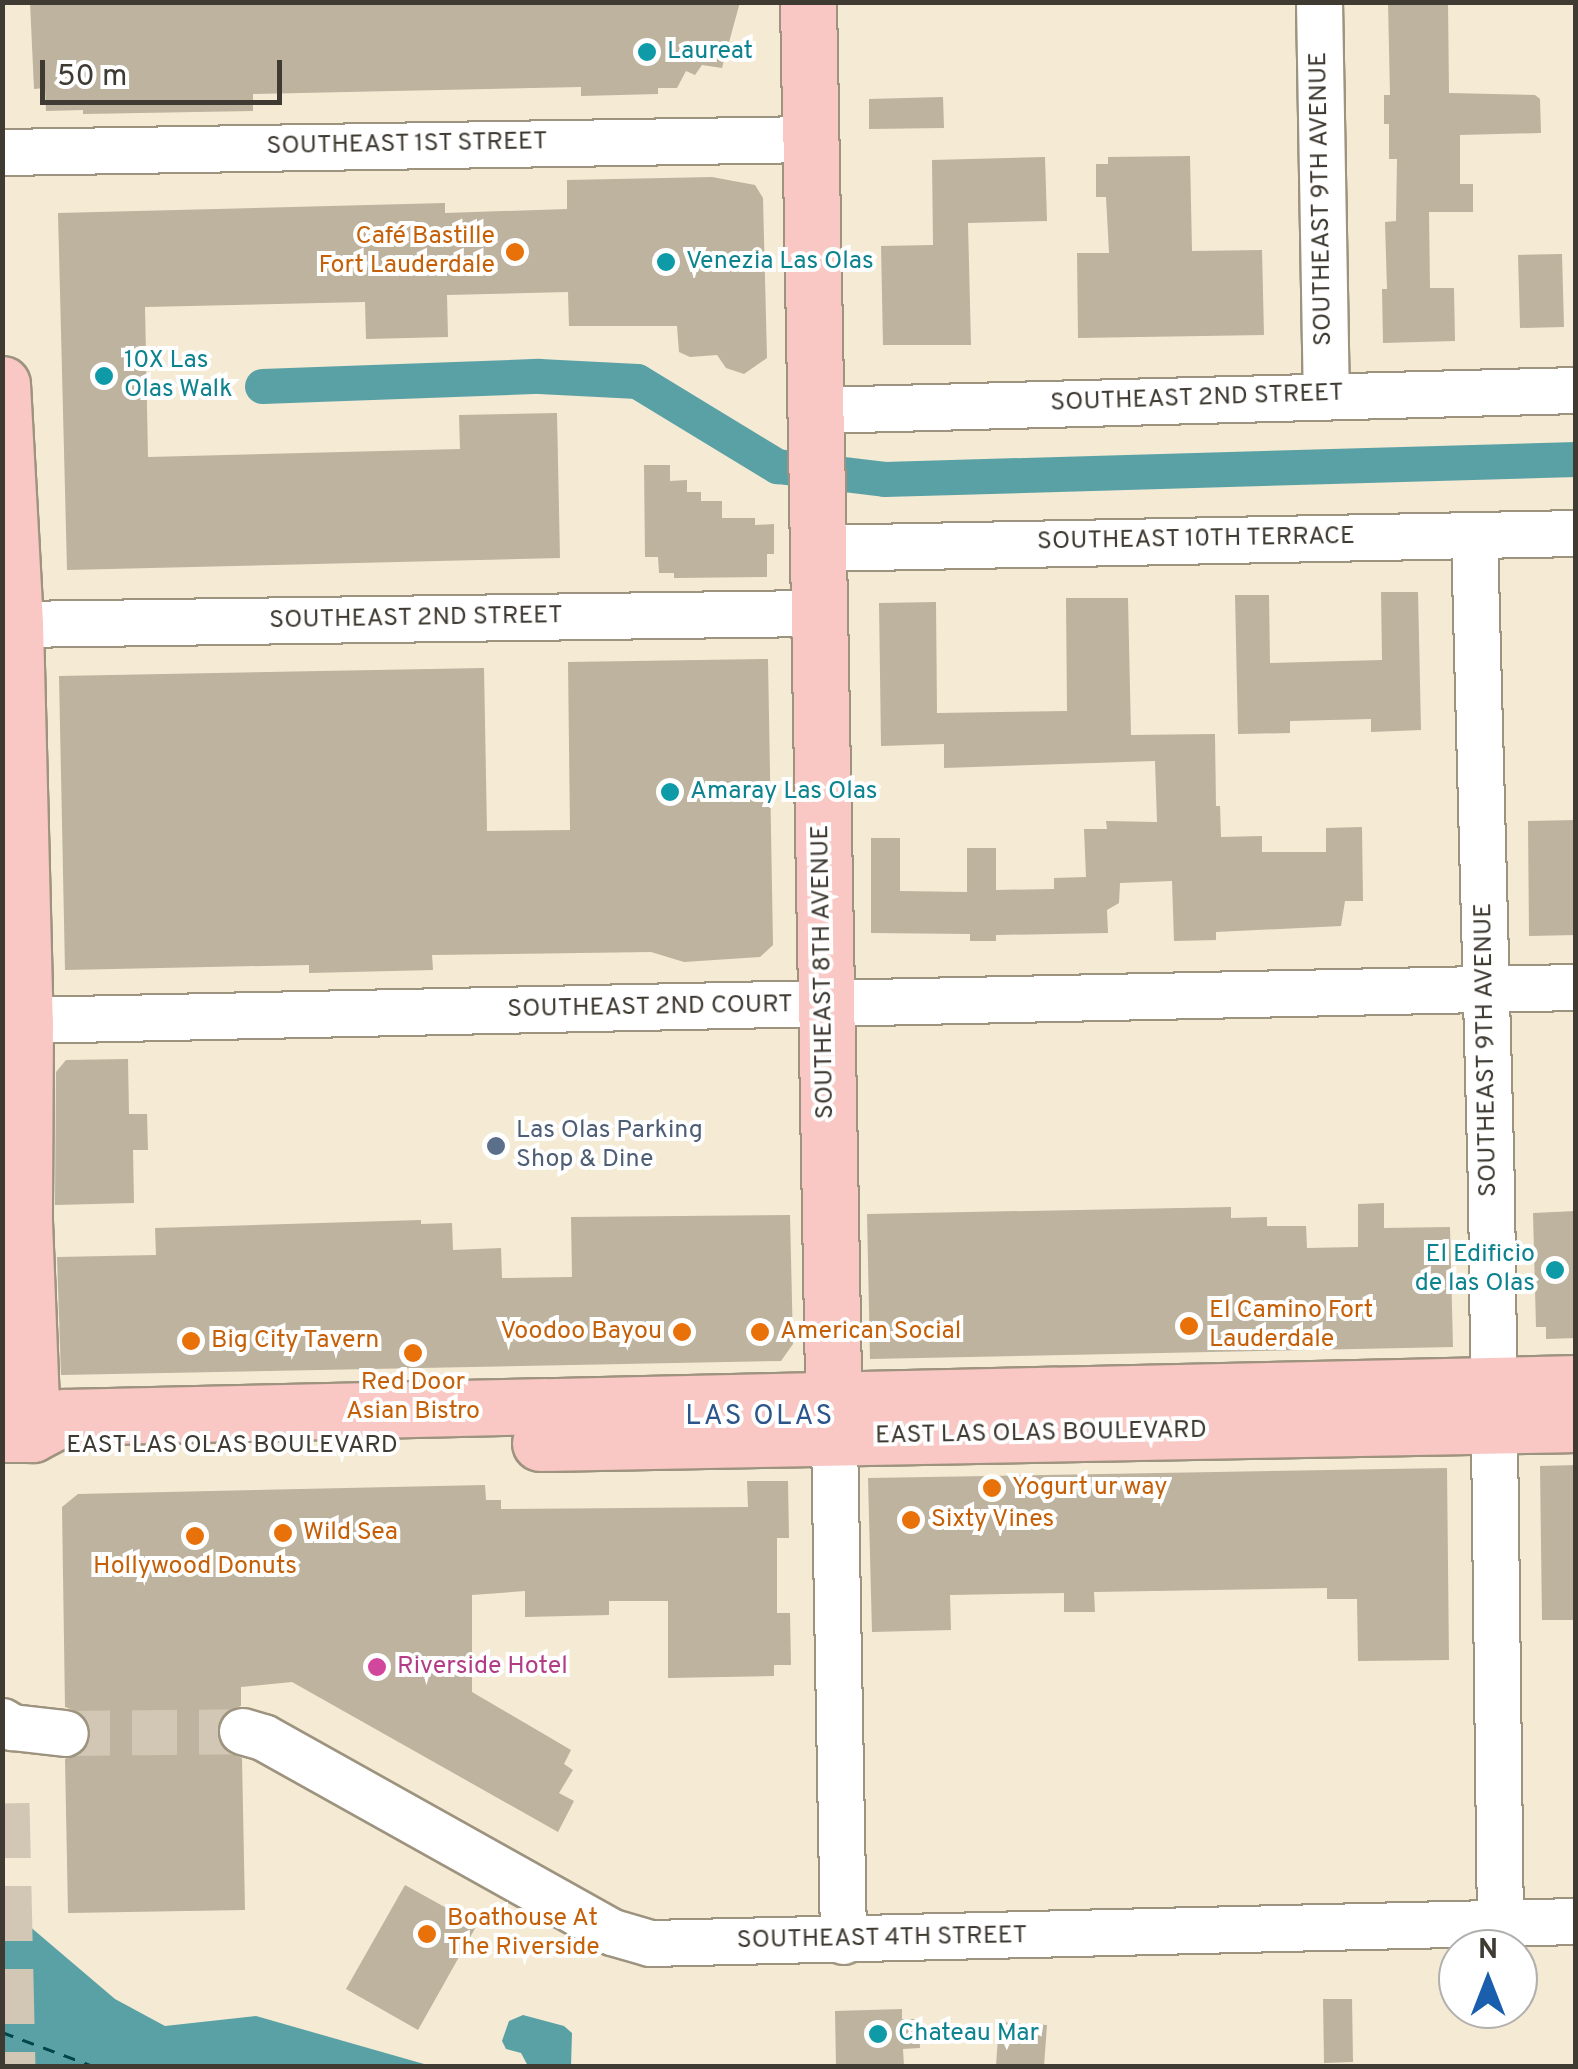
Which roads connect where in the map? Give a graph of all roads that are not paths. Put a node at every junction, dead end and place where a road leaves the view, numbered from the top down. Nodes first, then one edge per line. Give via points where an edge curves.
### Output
1 (808, 2) edge
2 (1319, 2) edge
3 (811, 139) junction
4 (2, 152) edge
5 (2, 384) edge
6 (1576, 390) edge
7 (1326, 394) junction
8 (818, 422) junction
9 (818, 529) junction
10 (1576, 534) edge
11 (1474, 536) junction
12 (818, 613) junction
13 (15, 624) junction
14 (1576, 986) edge
15 (1484, 987) junction
16 (824, 1002) junction
17 (25, 1020) junction
18 (1576, 1383) edge
19 (1492, 1405) junction
20 (834, 1418) junction
21 (1576, 1424) edge
22 (17, 1434) edge
23 (7, 1724) edge
24 (242, 1731) tunnel mouth
25 (65, 1733) tunnel mouth
26 (1576, 1921) edge
27 (1500, 1924) junction
28 (843, 1941) junction

1 - 3 main road, SOUTHEAST 8TH AVENUE
2 - 7 street, SOUTHEAST 9TH AVENUE
3 - 4 street, SOUTHEAST 1ST STREET
3 - 8 main road, SOUTHEAST 8TH AVENUE
5 - 13 main road
6 - 7 street, SOUTHEAST 2ND STREET
7 - 8 street, SOUTHEAST 2ND STREET
8 - 9 main road, SOUTHEAST 8TH AVENUE
9 - 11 street, SOUTHEAST 10TH TERRACE
9 - 12 main road, SOUTHEAST 8TH AVENUE
10 - 11 street, SOUTHEAST 10TH TERRACE
11 - 15 street, SOUTHEAST 9TH AVENUE
12 - 13 street, SOUTHEAST 2ND STREET
12 - 16 main road, SOUTHEAST 8TH AVENUE
13 - 17 main road
14 - 15 street, SOUTHEAST 2ND COURT
15 - 16 street, SOUTHEAST 2ND COURT
15 - 19 street, SOUTHEAST 9TH AVENUE
16 - 17 street, SOUTHEAST 2ND COURT
16 - 20 main road, SOUTHEAST 8TH AVENUE
17 - 22 main road
18 - 19 main road, EAST LAS OLAS BOULEVARD
19 - 20 main road, EAST LAS OLAS BOULEVARD
19 - 21 main road, EAST LAS OLAS BOULEVARD
19 - 27 street, SOUTHEAST 9TH AVENUE
20 - 22 main road, EAST LAS OLAS BOULEVARD via 62,1452
20 - 28 street, SOUTHEAST 8TH AVENUE
23 - 25 street
24 - 28 street, SOUTHEAST 4TH STREET via 628,1940
26 - 27 street, SOUTHEAST 4TH STREET
27 - 28 street, SOUTHEAST 4TH STREET

